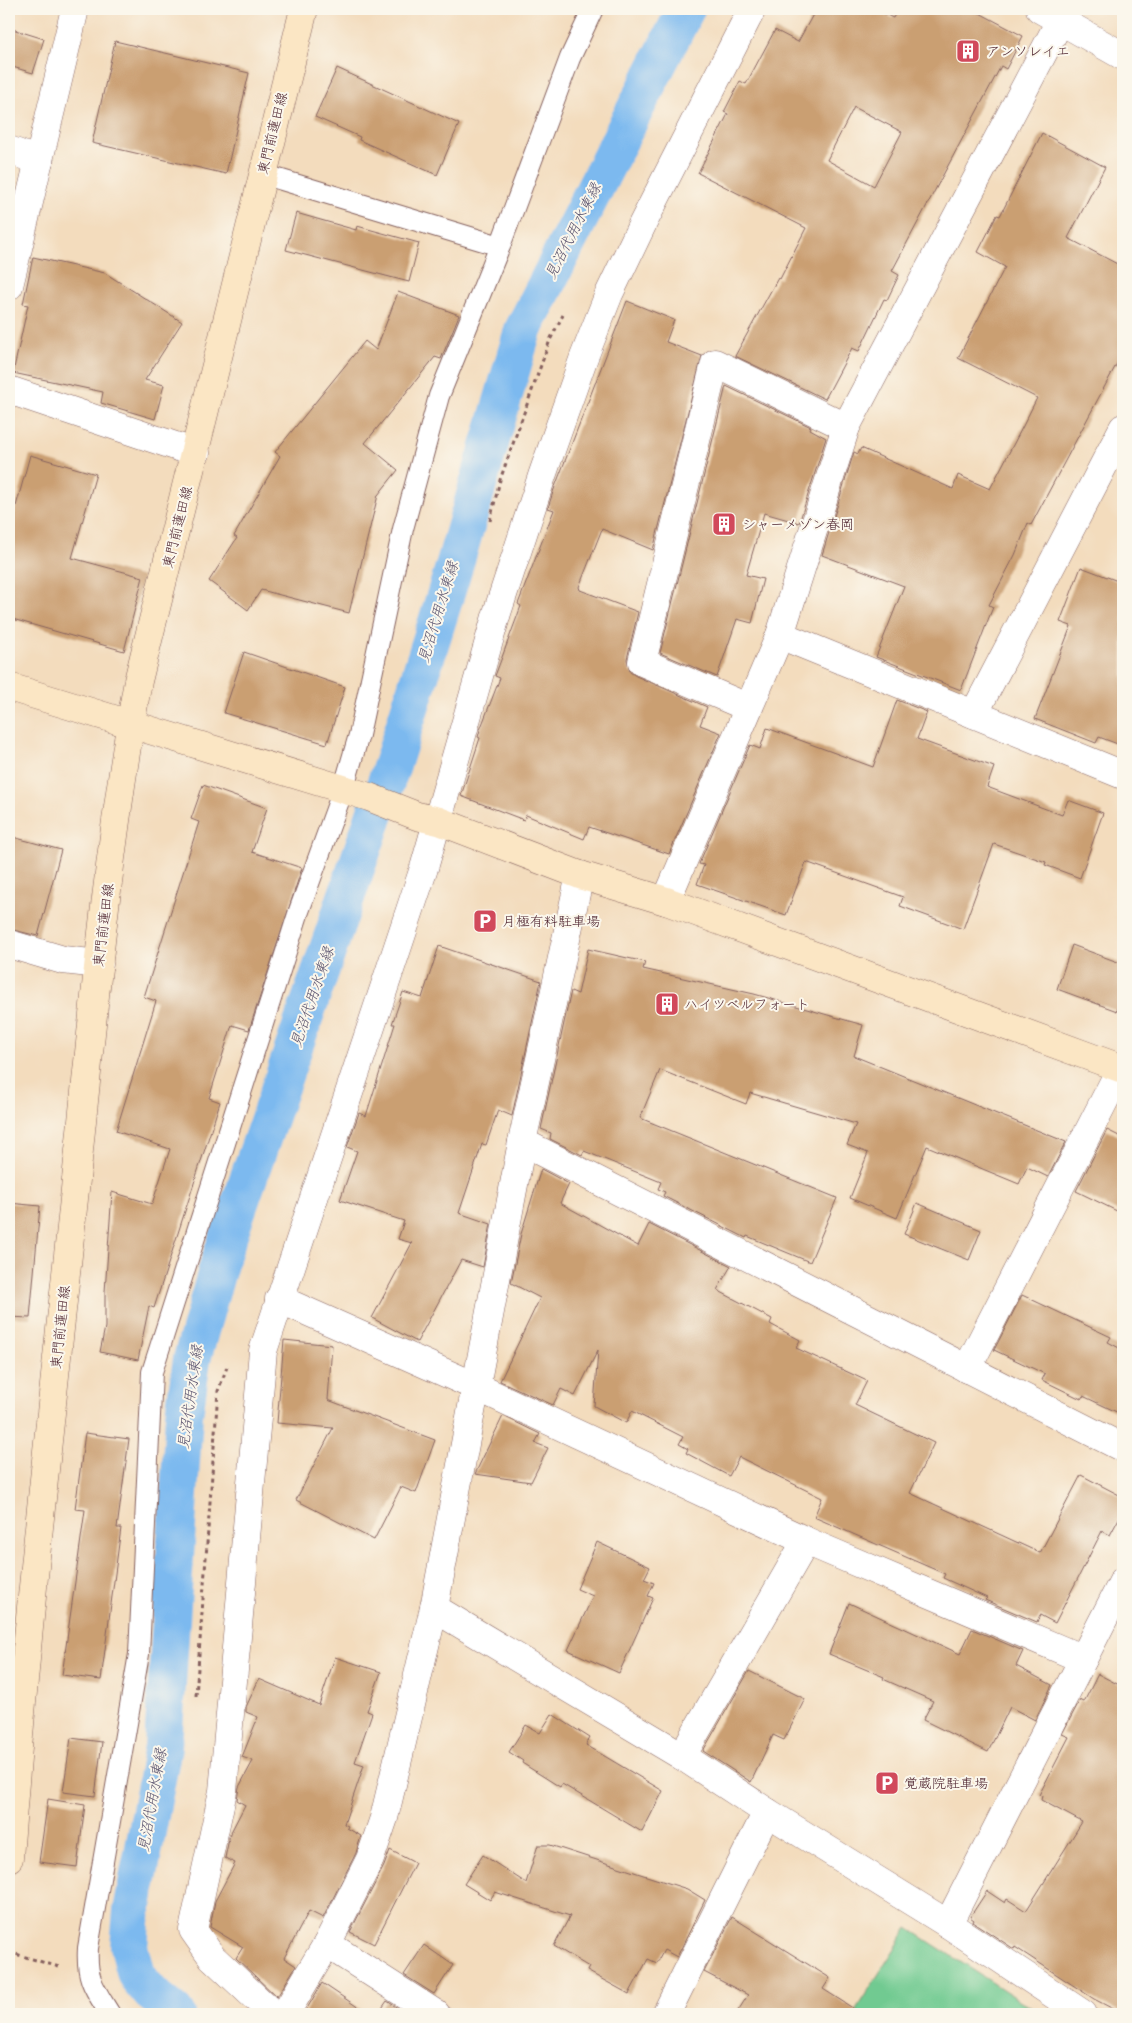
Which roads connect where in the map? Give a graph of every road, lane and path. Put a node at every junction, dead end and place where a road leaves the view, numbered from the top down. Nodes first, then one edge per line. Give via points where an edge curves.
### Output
1 (75, 9) edge
2 (304, 9) edge
3 (593, 9) edge
4 (752, 9) edge
5 (1050, 15) edge
6 (1123, 56) edge
7 (9, 150) edge
8 (39, 161) junction
9 (262, 174) junction
10 (500, 246) junction
11 (9, 286) edge
12 (9, 390) edge
13 (846, 427) junction
14 (1120, 442) edge
15 (196, 453) junction
16 (780, 635) junction
17 (9, 687) edge
18 (747, 707) junction
19 (974, 714) junction
20 (130, 724) junction
21 (1123, 775) edge
22 (343, 790) junction
23 (439, 821) junction
24 (580, 875) junction
25 (666, 902) junction
26 (9, 944) edge
27 (99, 964) junction
28 (1122, 1068) edge
29 (522, 1142) junction
30 (278, 1299) junction
31 (967, 1369) junction
32 (477, 1387) junction
33 (1123, 1448) edge
34 (806, 1541) junction
35 (1123, 1581) edge
36 (434, 1608) junction
37 (1084, 1660) junction
38 (15, 1701) edge
39 (682, 1756) junction
40 (767, 1812) junction
41 (9, 1858) edge
42 (948, 1924) junction
43 (327, 1944) junction
44 (9, 1952) edge
45 (87, 1970) junction
46 (110, 2014) edge
47 (272, 2014) edge
48 (285, 2014) edge
49 (436, 2014) edge
50 (666, 2014) edge
51 (1083, 2014) edge

1 - 8 street
2 - 9 main road, 東門前蓮田線
3 - 10 lane via 570,58
4 - 23 street via 643,223 584,356 497,613
5 - 6 street
5 - 13 street
7 - 8 street
8 - 11 street
9 - 10 lane
9 - 15 main road, 東門前蓮田線
10 - 22 lane via 439,396 403,529 360,735
12 - 15 street
13 - 16 street
13 - 18 street via 715,363 642,662
14 - 19 street
15 - 20 main road, 東門前蓮田線
16 - 18 street
16 - 19 street
17 - 20 main road
18 - 25 street
19 - 21 street
20 - 22 main road
20 - 27 main road, 東門前蓮田線
22 - 23 main road
22 - 45 lane via 299,911 152,1372 138,1654 92,1921
23 - 24 main road
23 - 30 street
24 - 25 main road
24 - 29 street
25 - 28 main road
26 - 27 street via 63,960
27 - 38 main road, 東門前蓮田線
28 - 31 street
29 - 31 street
29 - 32 street
30 - 32 street
30 - 47 street via 263,1350 223,1791 193,1930 212,1957
31 - 33 street
32 - 34 street
32 - 36 street
34 - 37 street
34 - 39 street
35 - 37 street
36 - 39 street
36 - 43 street via 384,1818 370,1859
37 - 42 street
38 - 41 main road, 東門前蓮田線
39 - 40 street
40 - 42 street
40 - 50 street
42 - 51 street
43 - 48 street
43 - 49 street
44 - 45 path via 74,1971
45 - 46 lane

